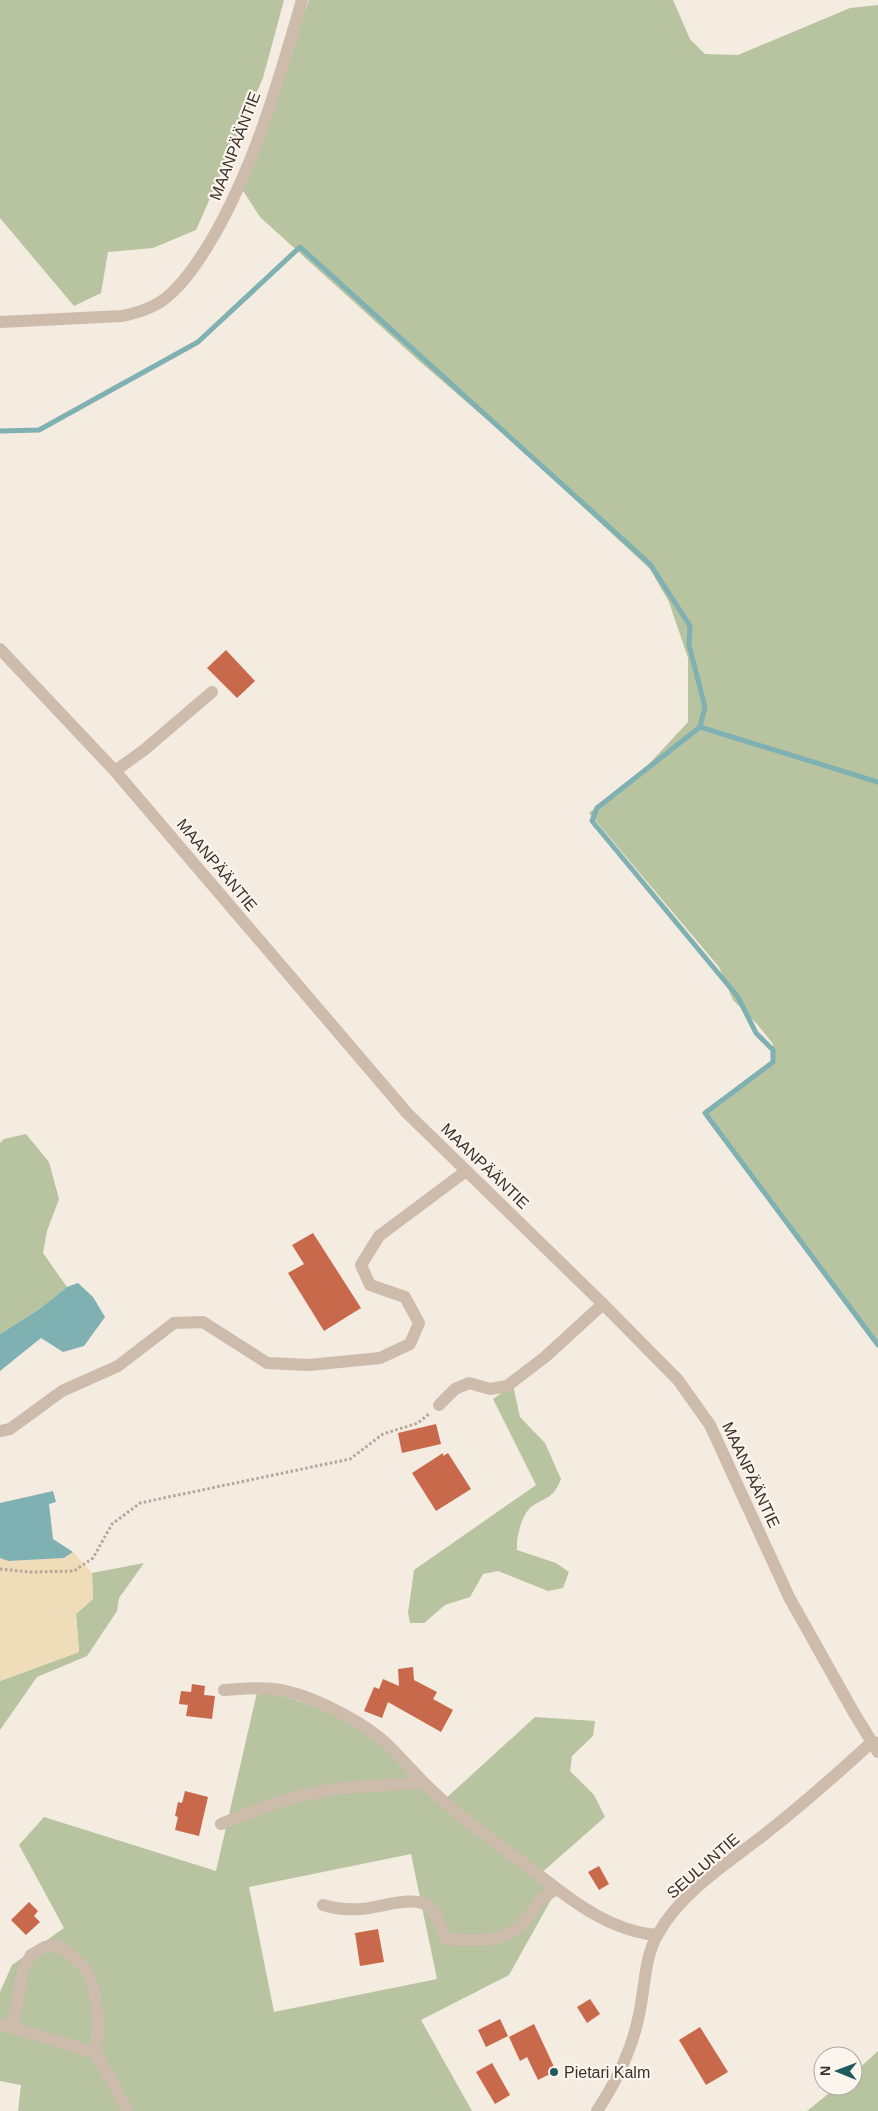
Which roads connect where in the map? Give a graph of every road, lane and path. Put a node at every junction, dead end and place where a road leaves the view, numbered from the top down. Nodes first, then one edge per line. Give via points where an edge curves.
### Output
1 (302, 0) edge
2 (0, 322) edge
3 (0, 649) edge
4 (212, 692) dead end
5 (115, 771) junction
6 (466, 1171) junction
7 (603, 1304) junction
8 (439, 1405) joint
9 (0, 1431) edge
10 (0, 1569) edge
11 (224, 1690) dead end
12 (876, 1746) edge
13 (423, 1783) junction
14 (221, 1824) dead end
15 (557, 1889) junction
16 (322, 1906) dead end
17 (656, 1935) junction
18 (0, 2024) edge
19 (13, 2026) junction
20 (96, 2053) junction
21 (128, 2111) edge
22 (596, 2111) edge

1 - 2 street, MAANPÄÄNTIE via 263,126 240,186 203,254 180,284 166,298 136,314
3 - 5 street, MAANPÄÄNTIE
4 - 5 street
5 - 6 street, MAANPÄÄNTIE via 407,1113
6 - 7 street, MAANPÄÄNTIE
6 - 9 street via 379,1236 361,1265 370,1285 405,1297 419,1323 410,1344 380,1358 309,1365 267,1363 202,1322 174,1323 118,1366 62,1391 10,1428
7 - 8 street via 545,1357 507,1386 490,1389 469,1383 455,1389
7 - 12 street, MAANPÄÄNTIE via 678,1380 710,1425 789,1597
8 - 10 path via 418,1423 382,1434 350,1459 140,1503 112,1524 93,1558 74,1571
11 - 13 street via 276,1689 309,1699 356,1720 386,1744
12 - 17 street, SEULUNTIE via 701,1884
13 - 14 street via 305,1794
13 - 15 street
15 - 16 street via 542,1897 511,1932 493,1940 445,1939 438,1919 429,1907 418,1902 340,1910
15 - 17 street via 607,1922
17 - 22 street, SEULUNTIE via 632,2042
18 - 19 street
19 - 20 street
19 - 20 street via 23,1970 31,1955 45,1946 57,1945 86,1970 94,1991 98,2020
20 - 21 street

